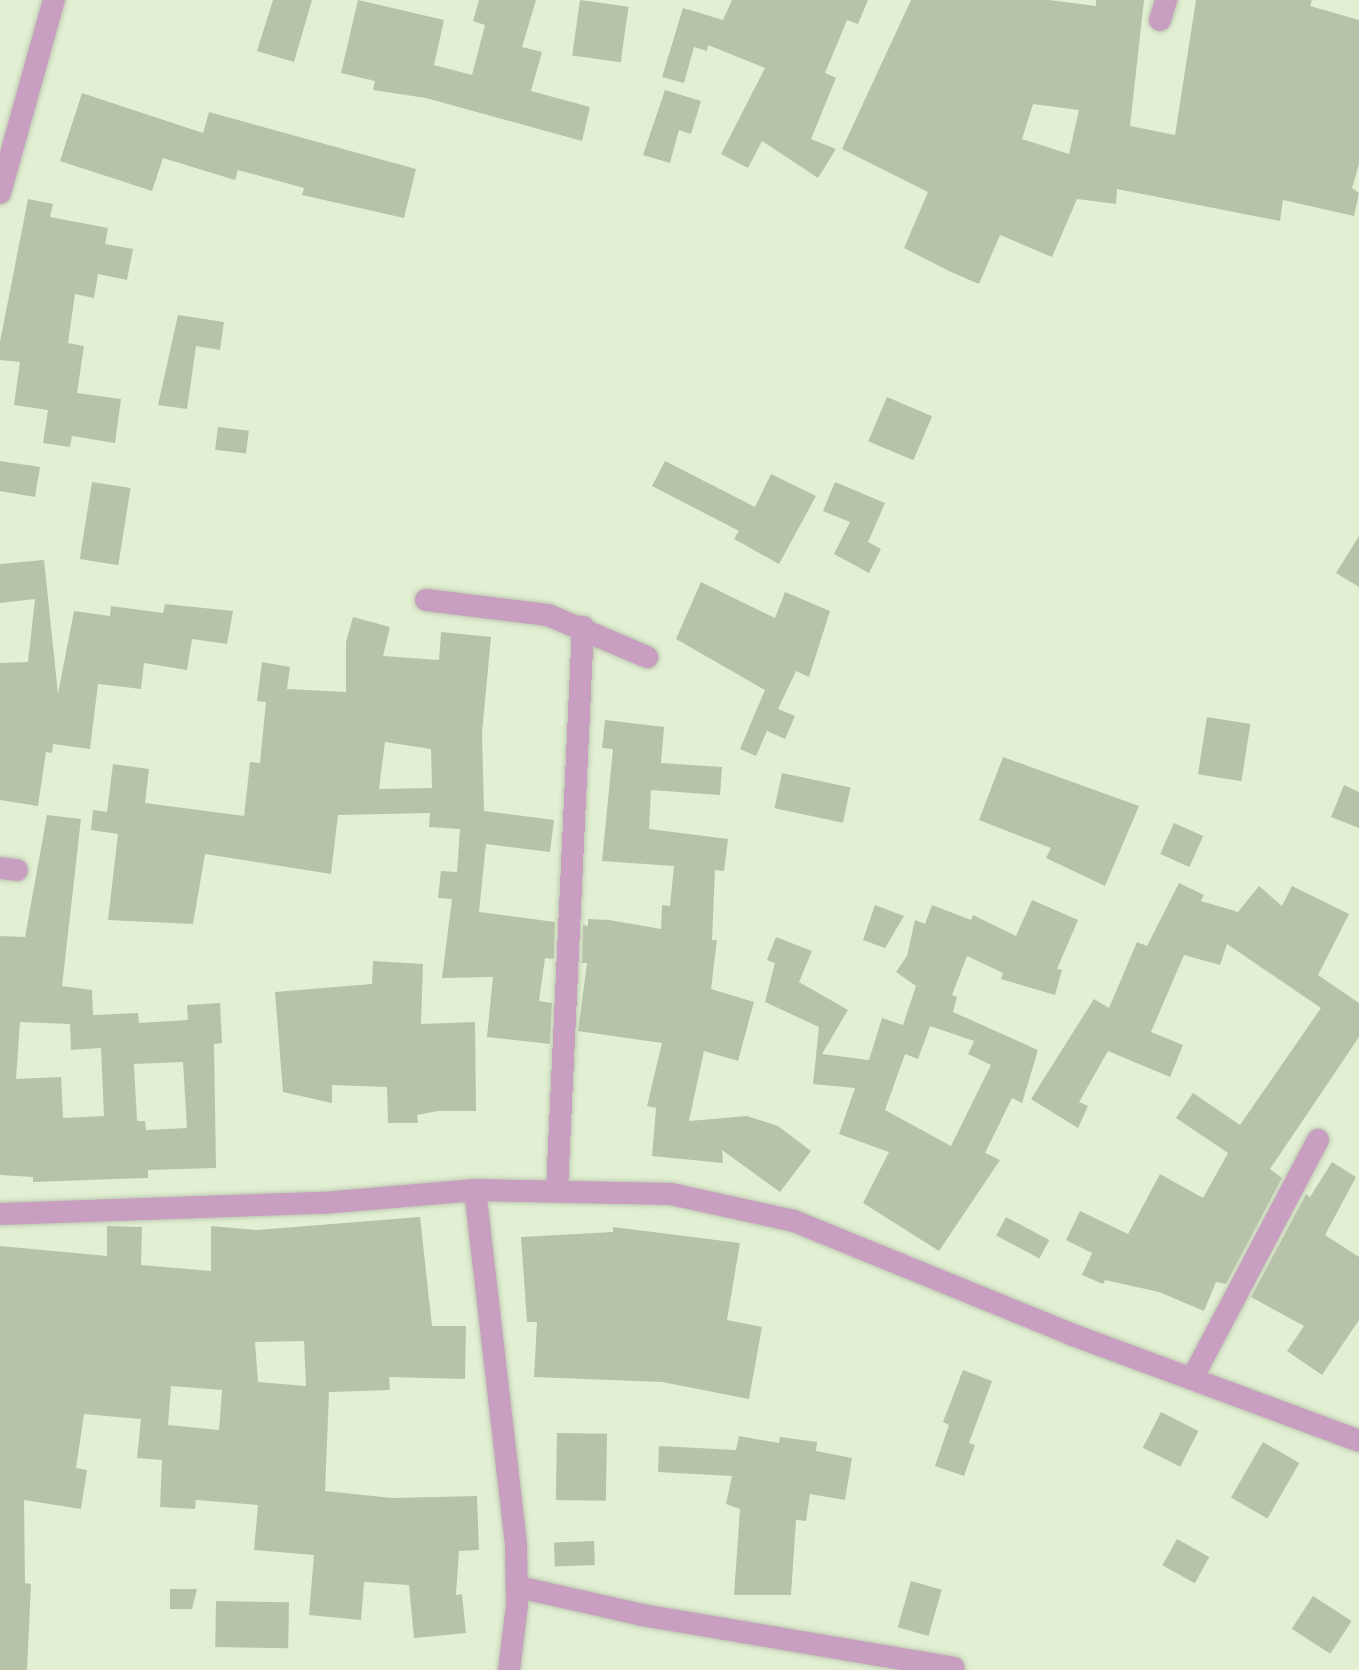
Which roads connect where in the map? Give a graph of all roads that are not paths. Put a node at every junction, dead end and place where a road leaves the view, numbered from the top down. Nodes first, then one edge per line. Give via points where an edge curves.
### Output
1 (54, 0) edge
2 (0, 193) edge
3 (426, 600) dead end
4 (583, 627) junction
5 (647, 657) dead end
6 (1318, 1140) dead end
7 (475, 1190) junction
8 (557, 1190) junction
9 (0, 1214) edge
10 (1193, 1377) junction
11 (1359, 1441) edge
12 (518, 1587) junction
13 (954, 1668) dead end
14 (509, 1670) edge

1 - 2 street
3 - 4 street via 548,615
4 - 5 street
4 - 8 street
6 - 10 street
7 - 8 street
7 - 9 street via 323,1203
7 - 12 street
8 - 10 street via 671,1194 794,1221 1073,1335
10 - 11 street
12 - 13 street via 642,1615
12 - 14 street

